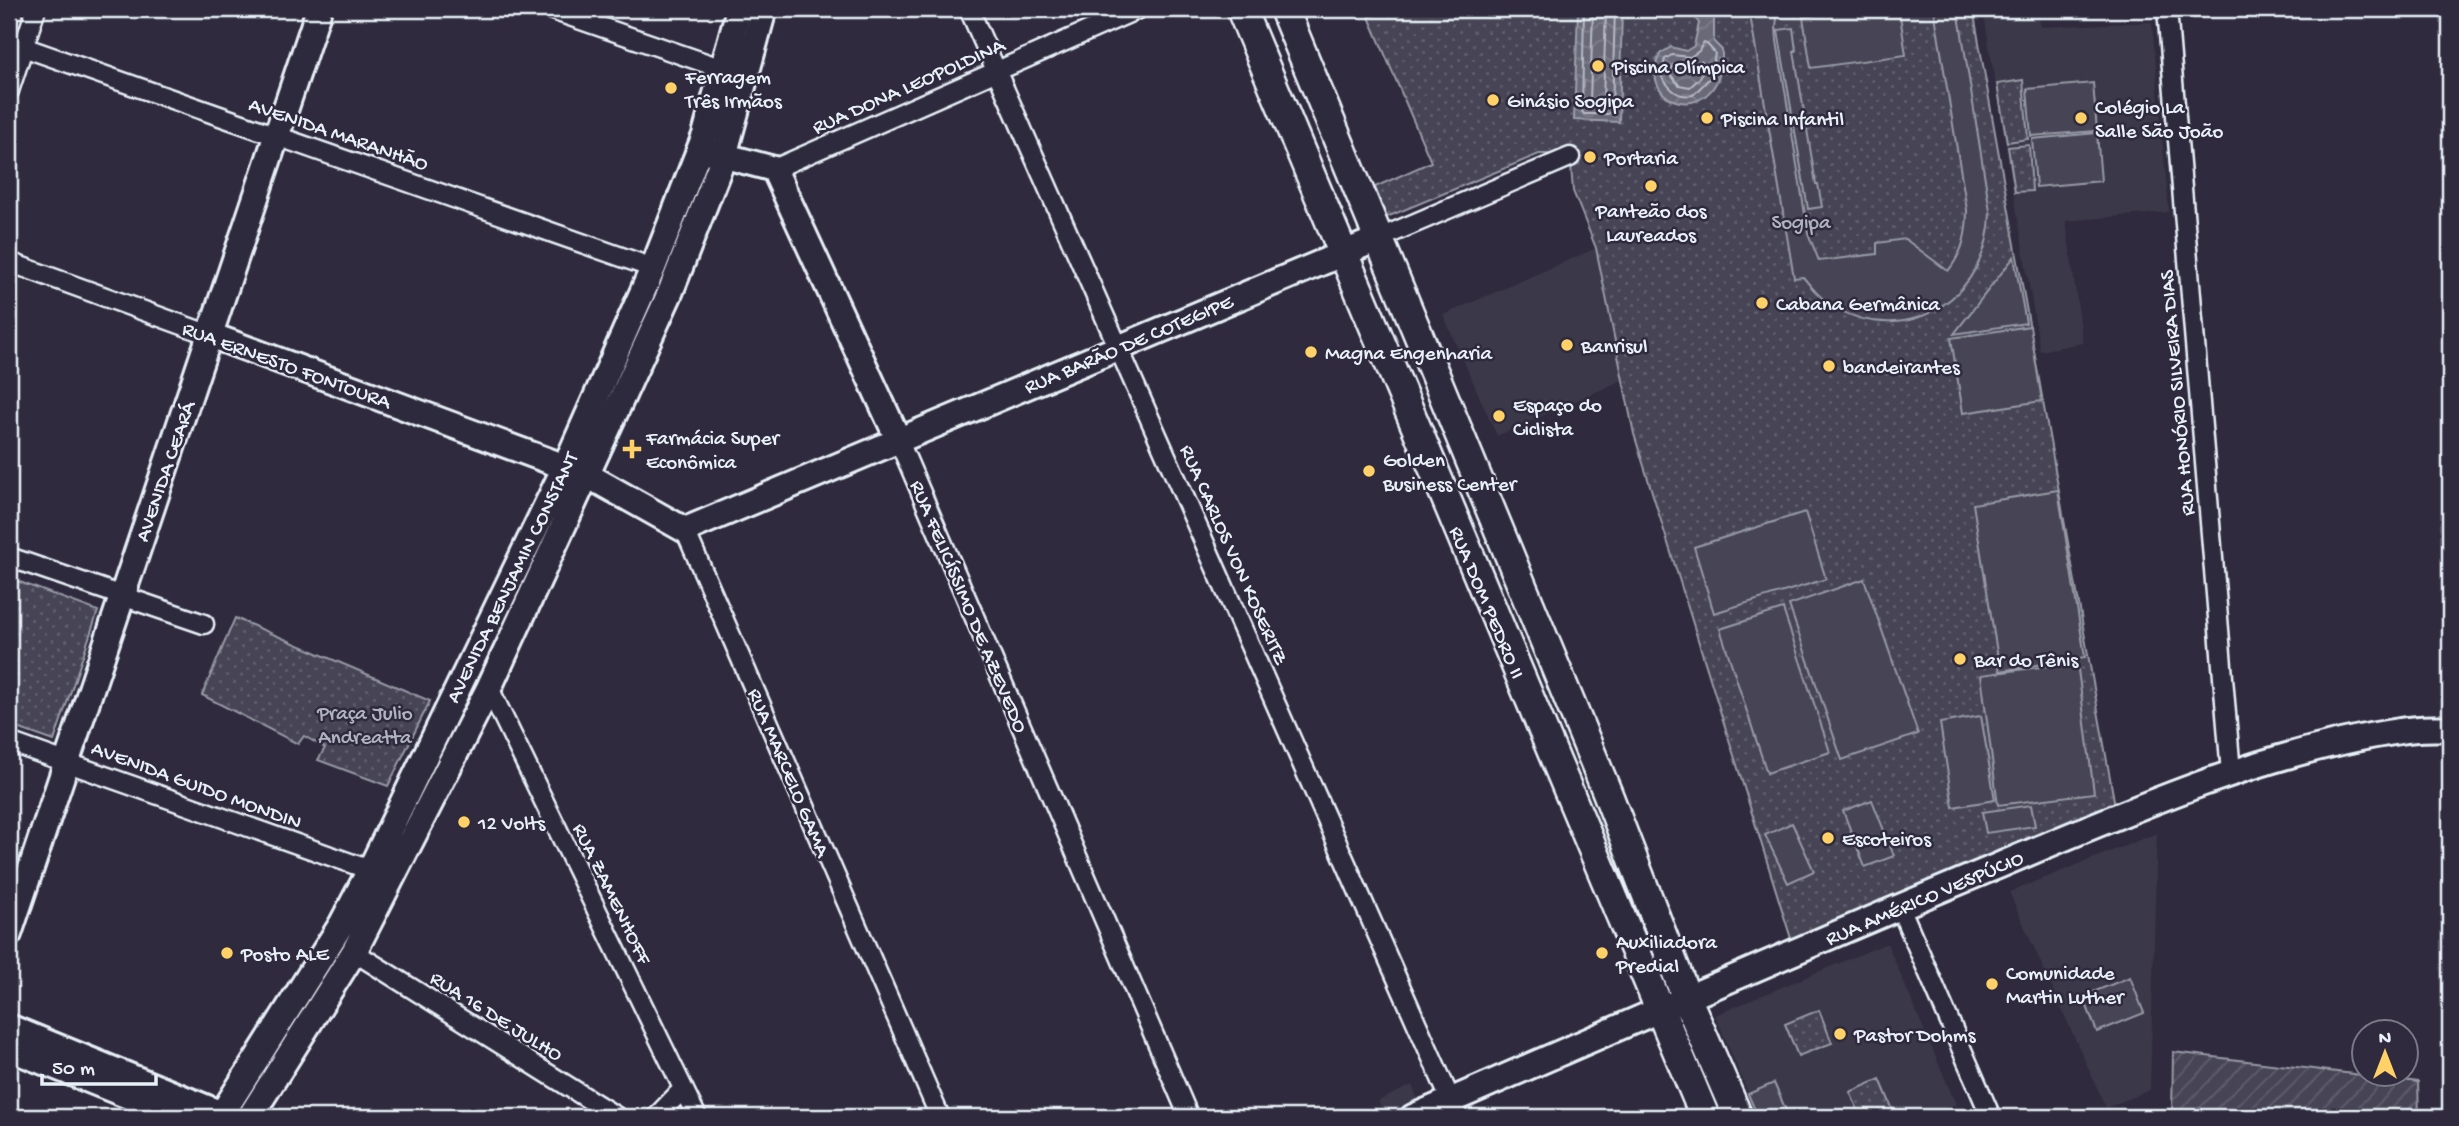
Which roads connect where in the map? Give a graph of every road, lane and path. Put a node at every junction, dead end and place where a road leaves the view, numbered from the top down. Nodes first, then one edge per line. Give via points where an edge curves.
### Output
1 (36, 9) edge
2 (319, 9) edge
3 (549, 9) edge
4 (739, 9) edge
5 (764, 9) edge
6 (969, 9) edge
7 (1138, 9) edge
8 (1241, 9) edge
9 (1284, 9) edge
10 (2167, 9) edge
11 (16, 45) edge
12 (723, 69) junction
13 (996, 71) junction
14 (9, 91) edge
15 (277, 134) junction
16 (700, 149) junction
17 (724, 156) junction
18 (1570, 157) dead end
19 (774, 169) junction
20 (1380, 238) junction
21 (1342, 254) junction
22 (9, 262) edge
23 (653, 268) junction
24 (210, 335) junction
25 (1119, 347) junction
26 (898, 439) junction
27 (576, 471) junction
28 (685, 530) junction
29 (9, 557) edge
30 (122, 596) junction
31 (204, 624) dead end
32 (489, 688) junction
33 (2450, 728) edge
34 (9, 742) edge
35 (66, 762) junction
36 (2231, 773) junction
37 (370, 870) junction
38 (1900, 907) junction
39 (9, 934) edge
40 (354, 952) junction
41 (1687, 999) junction
42 (1660, 1010) junction
43 (9, 1027) edge
44 (9, 1048) edge
45 (683, 1089) junction
46 (1455, 1109) edge
47 (221, 1116) edge
48 (181, 1117) edge
49 (250, 1117) edge
50 (617, 1117) edge
51 (656, 1117) edge
52 (697, 1117) edge
53 (940, 1117) edge
54 (1189, 1117) edge
55 (1413, 1117) edge
56 (1705, 1117) edge
57 (1738, 1117) edge
58 (1991, 1117) edge

1 - 11 street
2 - 15 street, AVENIDA CEARÁ
3 - 12 street
4 - 12 street, AVENIDA BENJAMIN CONSTANT
5 - 17 street, AVENIDA BENJAMIN CONSTANT
6 - 13 street, RUA CARLOS VON KOSERITZ
7 - 13 street, RUA DONA LEOPOLDINA
8 - 21 main road, RUA DOM PEDRO II
9 - 20 main road, RUA DOM PEDRO II
10 - 36 street, RUA HONÓRIO SILVEIRA DIAS
11 - 14 street
11 - 15 street, AVENIDA MARANHÃO
12 - 16 street, AVENIDA BENJAMIN CONSTANT
13 - 19 street, RUA DONA LEOPOLDINA
13 - 25 street, RUA CARLOS VON KOSERITZ
15 - 23 street, AVENIDA MARANHÃO
15 - 24 street, AVENIDA CEARÁ
16 - 17 street
16 - 23 street, AVENIDA BENJAMIN CONSTANT
17 - 19 street
17 - 27 street, AVENIDA BENJAMIN CONSTANT via 670,293
18 - 20 street, RUA BARÃO DE COTEGIPE
19 - 26 street, RUA FELICÍSSIMO DE AZEVEDO
20 - 21 street, RUA BARÃO DE COTEGIPE
20 - 41 main road, RUA DOM PEDRO II
21 - 25 street, RUA BARÃO DE COTEGIPE
21 - 42 main road, RUA DOM PEDRO II
22 - 24 street, RUA ERNESTO FONTOURA
23 - 27 street, AVENIDA BENJAMIN CONSTANT
24 - 27 street, RUA ERNESTO FONTOURA
24 - 30 street, AVENIDA CEARÁ
25 - 26 street, RUA BARÃO DE COTEGIPE
25 - 46 street, RUA CARLOS VON KOSERITZ
26 - 28 street, RUA BARÃO DE COTEGIPE
26 - 54 street, RUA FELICÍSSIMO DE AZEVEDO
27 - 28 street
27 - 32 street, AVENIDA BENJAMIN CONSTANT
27 - 37 street, AVENIDA BENJAMIN CONSTANT
28 - 53 street, RUA MARCELO GAMA
29 - 30 street
30 - 31 street
30 - 35 street, AVENIDA CEARÁ
32 - 40 street, AVENIDA BENJAMIN CONSTANT
32 - 45 street, RUA ZAMENHOFF
33 - 36 street, RUA AMÉRICO VESPÚCIO via 2402,730
34 - 35 street, AVENIDA GUIDO MONDIN
35 - 37 street, AVENIDA GUIDO MONDIN
35 - 39 street, AVENIDA CEARÁ
36 - 38 street, RUA AMÉRICO VESPÚCIO
37 - 47 street, AVENIDA BENJAMIN CONSTANT via 341,925
38 - 41 street, RUA AMÉRICO VESPÚCIO
38 - 58 street
40 - 49 street, AVENIDA BENJAMIN CONSTANT
40 - 50 street, RUA 16 DE JULHO
41 - 42 street, RUA AMÉRICO VESPÚCIO
41 - 57 main road, RUA DOM PEDRO II
42 - 46 street, RUA AMÉRICO VESPÚCIO
42 - 56 main road, RUA DOM PEDRO II
43 - 47 street
44 - 48 street
45 - 51 street
45 - 52 street, RUA ZAMENHOFF
46 - 55 street, RUA AMÉRICO VESPÚCIO

